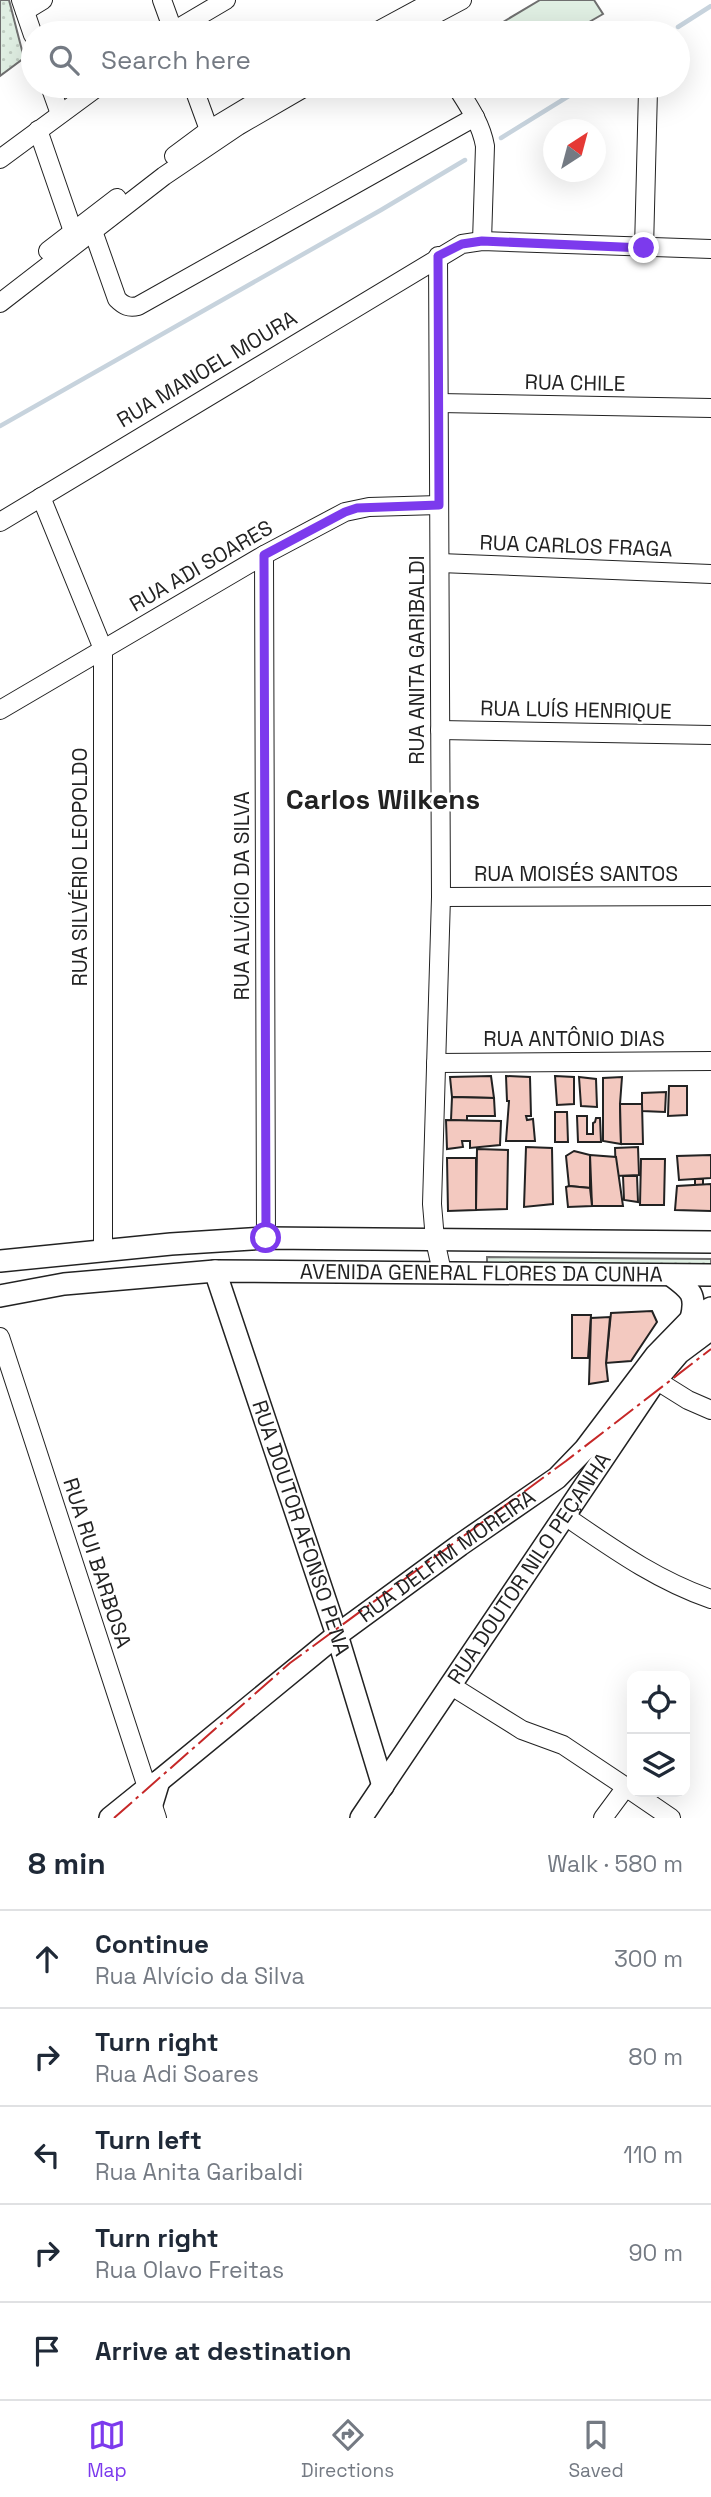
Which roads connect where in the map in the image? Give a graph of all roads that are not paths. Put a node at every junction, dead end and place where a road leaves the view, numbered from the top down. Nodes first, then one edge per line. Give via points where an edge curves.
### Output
1 (43, 0) edge
2 (162, 0) edge
3 (226, 0) edge
4 (435, 0) edge
5 (461, 0) edge
6 (23, 5) edge
7 (168, 21) edge
8 (192, 21) edge
9 (419, 21) edge
10 (422, 21) edge
11 (54, 98) edge
12 (82, 98) edge
13 (197, 98) edge
14 (265, 98) edge
15 (284, 98) edge
16 (463, 98) edge
17 (648, 98) edge
18 (60, 114) junction
19 (475, 117) junction
20 (38, 130) junction
21 (211, 136) junction
22 (0, 159) edge
23 (93, 231) junction
24 (75, 237) junction
25 (482, 241) junction
26 (644, 248) junction
27 (711, 249) edge
28 (438, 256) junction
29 (0, 288) edge
30 (0, 303) edge
31 (439, 403) junction
32 (711, 408) edge
33 (41, 497) junction
34 (439, 505) junction
35 (0, 522) edge
36 (264, 555) junction
37 (440, 563) junction
38 (711, 574) edge
39 (103, 649) junction
40 (0, 710) edge
41 (440, 730) junction
42 (711, 735) edge
43 (711, 896) edge
44 (441, 897) junction
45 (711, 1062) edge
46 (436, 1063) junction
47 (266, 1238) junction
48 (435, 1240) junction
49 (711, 1242) edge
50 (103, 1250) junction
51 (0, 1261) edge
52 (215, 1270) junction
53 (442, 1272) junction
54 (711, 1275) edge
55 (672, 1276) junction
56 (0, 1296) edge
57 (711, 1308) edge
58 (691, 1319) junction
59 (711, 1329) edge
60 (0, 1337) edge
61 (656, 1380) junction
62 (711, 1410) edge
63 (565, 1516) junction
64 (711, 1599) edge
65 (337, 1636) junction
66 (450, 1685) junction
67 (383, 1786) junction
68 (627, 1788) edge
69 (627, 1793) edge
70 (640, 1797) edge
71 (154, 1798) edge
72 (110, 1818) edge
73 (134, 1818) edge
74 (361, 1818) edge
75 (603, 1818) edge
76 (671, 1818) edge

1 - 6 street
2 - 7 street
3 - 8 street
4 - 9 street
5 - 10 street
11 - 18 street
12 - 18 street
13 - 21 street
14 - 21 street
15 - 21 street
16 - 19 street
17 - 26 street
18 - 20 street
19 - 23 street via 138,306 123,305 117,299
19 - 25 street via 485,146
20 - 22 street
20 - 24 street
21 - 23 street
21 - 24 street
23 - 24 street
24 - 29 street
24 - 30 street
25 - 26 street, RUA MANOEL MOURA
25 - 28 street, RUA MANOEL MOURA via 462,244
26 - 27 street, RUA MANOEL MOURA
28 - 31 street, RUA ANITA GARIBALDI
28 - 33 street, RUA MANOEL MOURA
31 - 32 street, RUA CHILE
31 - 34 street, RUA ANITA GARIBALDI
33 - 35 street, RUA MANOEL MOURA
33 - 39 street, RUA SILVÉRIO LEOPOLDO
34 - 36 street, RUA ADI SOARES via 357,508
34 - 37 street, RUA ANITA GARIBALDI
36 - 39 street, RUA ADI SOARES
36 - 47 street, RUA ALVÍCIO DA SILVA
37 - 38 street, RUA CARLOS FRAGA
37 - 41 street, RUA ANITA GARIBALDI
39 - 40 street, RUA ADI SOARES
39 - 50 street, RUA SILVÉRIO LEOPOLDO
41 - 42 street, RUA LUÍS HENRIQUE
41 - 44 street, RUA ANITA GARIBALDI
43 - 44 street, RUA MOISÉS SANTOS
44 - 46 street, RUA ANITA GARIBALDI
45 - 46 street, RUA ANTÔNIO DIAS
46 - 48 street, RUA ANITA GARIBALDI
47 - 48 main road, AVENIDA GENERAL FLORES DA CUNHA
47 - 50 main road, AVENIDA GENERAL FLORES DA CUNHA
48 - 49 main road, AVENIDA GENERAL FLORES DA CUNHA
48 - 53 street, RUA ANITA GARIBALDI
50 - 51 main road, AVENIDA GENERAL FLORES DA CUNHA
52 - 53 main road, AVENIDA GENERAL FLORES DA CUNHA
52 - 56 main road, AVENIDA GENERAL FLORES DA CUNHA via 64,1284
52 - 65 main road, RUA DOUTOR AFONSO PENA
53 - 55 main road, AVENIDA GENERAL FLORES DA CUNHA
54 - 55 main road, AVENIDA GENERAL FLORES DA CUNHA
55 - 58 main road via 693,1295
57 - 58 main road, RUA DELFIM MOREIRA
58 - 65 main road, RUA DELFIM MOREIRA via 656,1355 572,1465
59 - 61 main road, RUA DOUTOR NILO PEÇANHA via 679,1353
60 - 71 street, RUA RUI BARBOSA
61 - 62 street
61 - 63 main road, RUA DOUTOR NILO PEÇANHA
63 - 64 street via 661,1579
63 - 66 main road, RUA DOUTOR NILO PEÇANHA
65 - 67 main road, RUA DOUTOR AFONSO PENA
65 - 71 main road, RUA DELFIM MOREIRA
66 - 67 main road, RUA DOUTOR NILO PEÇANHA
66 - 68 street via 507,1722 564,1745
67 - 74 main road, RUA DOUTOR NILO PEÇANHA
69 - 75 street
70 - 76 street
71 - 72 main road, RUA DELFIM MOREIRA
71 - 73 main road, RUA DELFIM MOREIRA

